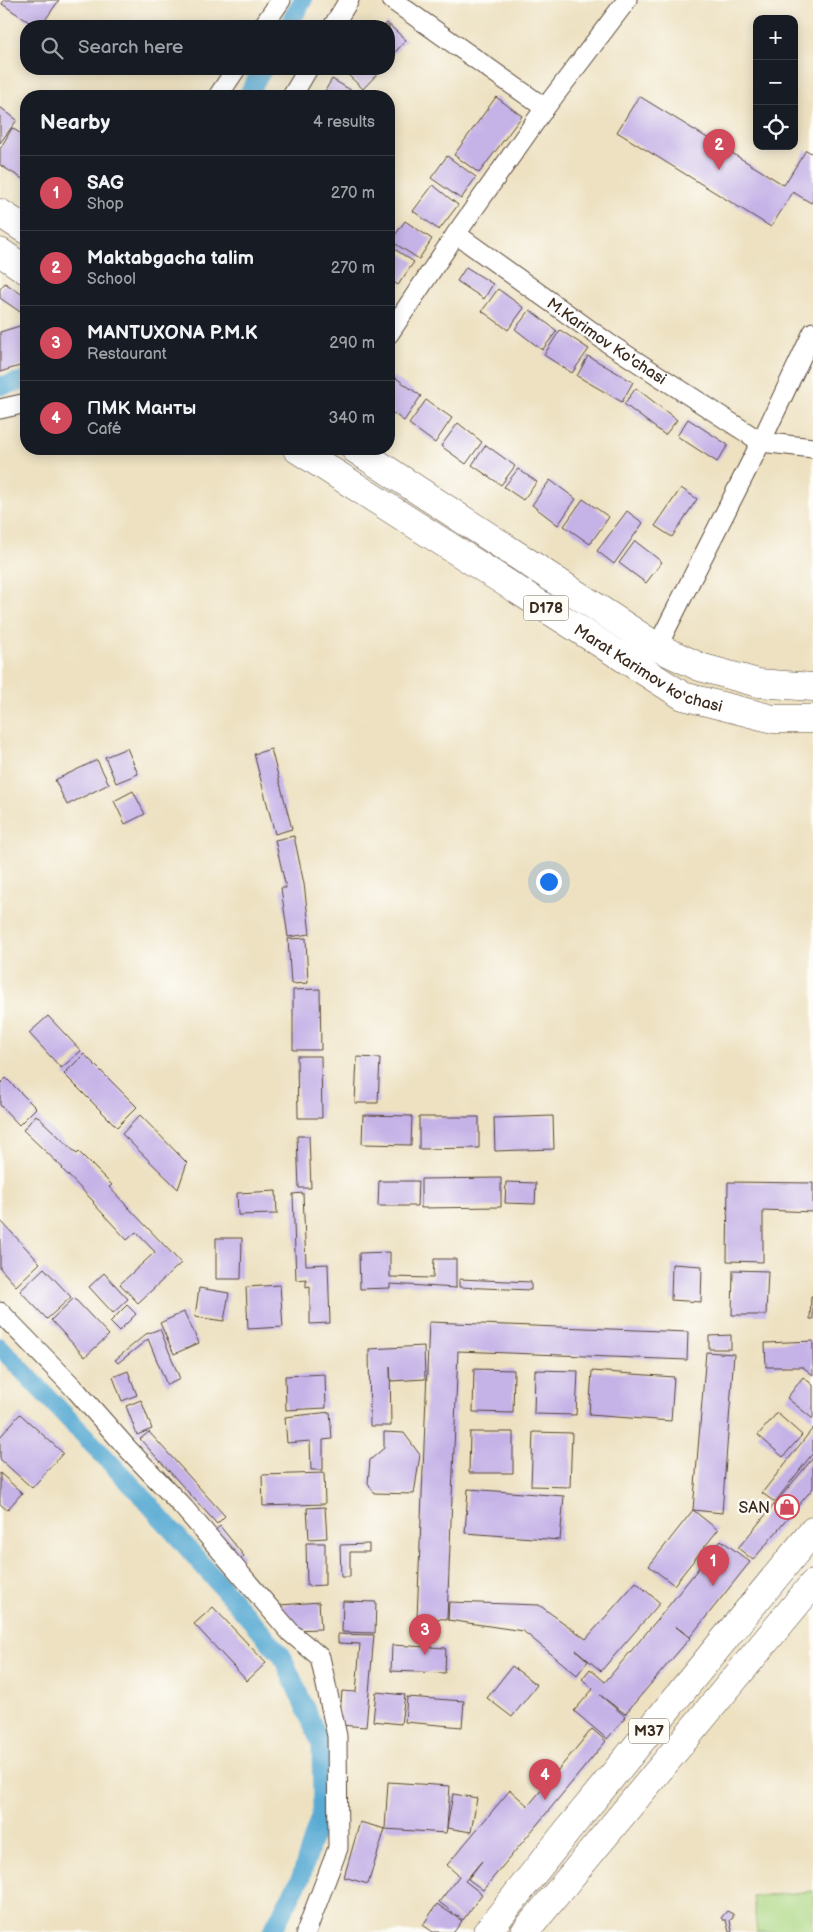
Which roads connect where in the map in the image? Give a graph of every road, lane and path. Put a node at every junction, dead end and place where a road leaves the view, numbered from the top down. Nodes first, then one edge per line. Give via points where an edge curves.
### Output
1 (280, 0) edge
2 (349, 0) edge
3 (392, 0) edge
4 (627, 0) edge
5 (267, 20) edge
6 (337, 20) edge
7 (232, 75) edge
8 (304, 75) edge
9 (222, 90) edge
10 (296, 90) edge
11 (545, 108) junction
12 (0, 213) edge
13 (20, 226) edge
14 (456, 234) junction
15 (0, 252) edge
16 (20, 266) edge
17 (395, 325) edge
18 (813, 332) edge
19 (20, 404) edge
20 (0, 409) edge
21 (761, 442) junction
22 (813, 448) edge
23 (306, 455) edge
24 (364, 455) edge
25 (657, 647) junction
26 (813, 687) edge
27 (813, 719) edge
28 (0, 1312) edge
29 (813, 1531) edge
30 (813, 1584) edge
31 (306, 1932) edge
32 (487, 1932) edge
33 (525, 1932) edge

1 - 5 street
2 - 6 street
3 - 11 street
4 - 11 street
7 - 9 street
8 - 10 street
11 - 14 street
12 - 13 main road
14 - 17 street
14 - 21 street, M.Karimov Ko'chasi via 608,343
15 - 16 main road
18 - 21 street
19 - 20 street
21 - 22 street, M.Karimov Ko'chasi
21 - 25 street
23 - 27 main road, Marat Karimov ko'chasi / D178 via 683,696 773,719
24 - 25 main road, Marat Karimov ko'chasi / D178
25 - 26 main road, Marat Karimov ko'chasi / D178 via 700,667 758,682
28 - 31 street via 184,1508 291,1633 320,1657 337,1736 338,1848
29 - 32 main road, M37
30 - 33 main road, M37

